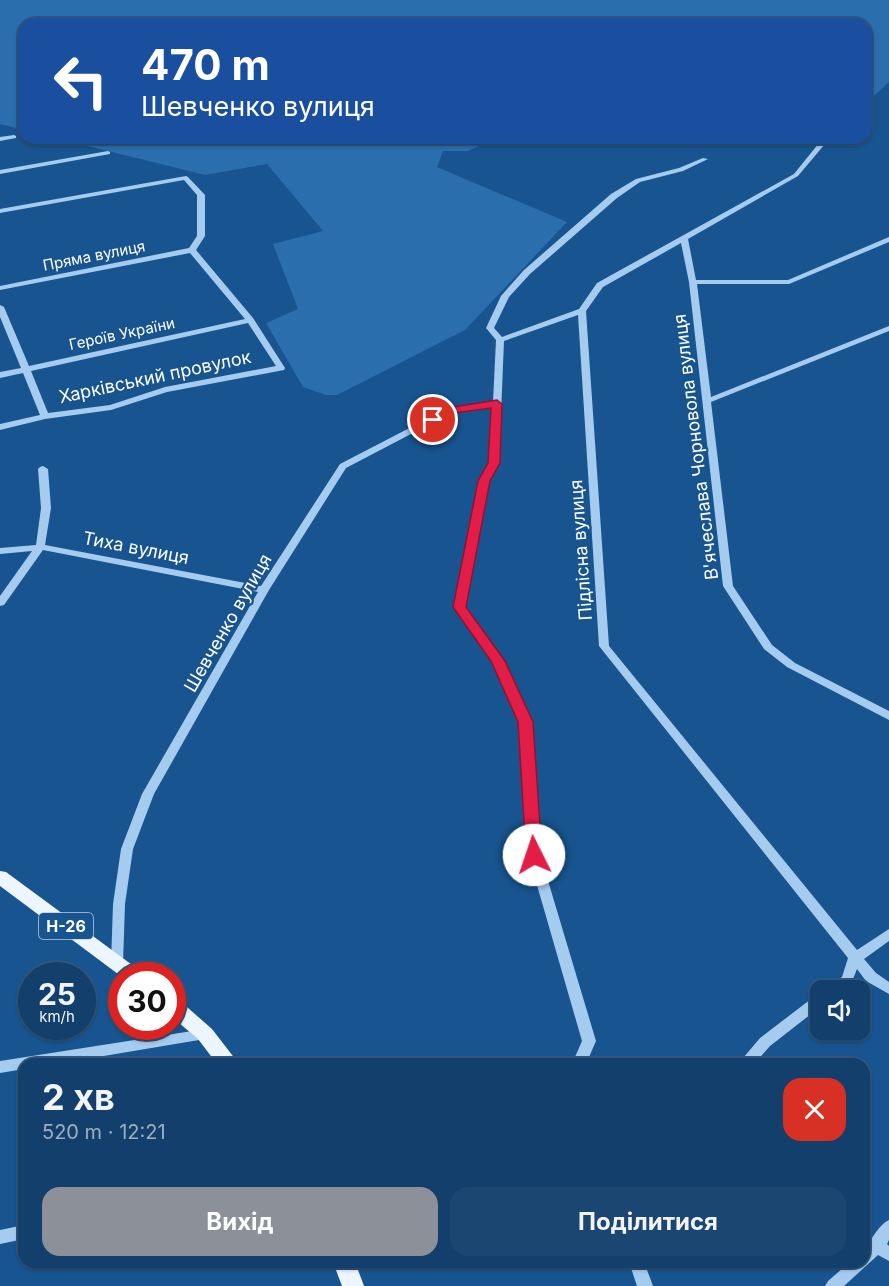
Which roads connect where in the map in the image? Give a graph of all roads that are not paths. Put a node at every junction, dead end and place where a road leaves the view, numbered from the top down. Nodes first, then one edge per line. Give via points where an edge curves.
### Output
1 (14, 137) dead end
2 (0, 139) edge
3 (822, 144) edge
4 (108, 153) dead end
5 (705, 159) dead end
6 (0, 172) edge
7 (0, 211) edge
8 (684, 238) junction
9 (889, 239) edge
10 (192, 250) junction
11 (693, 282) junction
12 (0, 288) edge
13 (0, 307) edge
14 (582, 311) junction
15 (250, 320) junction
16 (889, 328) edge
17 (500, 340) junction
18 (24, 370) junction
19 (0, 375) edge
20 (707, 401) junction
21 (497, 404) junction
22 (45, 416) junction
23 (0, 427) edge
24 (43, 469) dead end
25 (40, 547) junction
26 (0, 551) edge
27 (264, 590) junction
28 (0, 603) edge
29 (889, 716) edge
30 (0, 876) edge
31 (889, 934) edge
32 (855, 958) junction
33 (116, 962) edge
34 (117, 962) edge
35 (847, 980) edge
36 (889, 989) edge
37 (810, 1008) edge
38 (186, 1017) edge
39 (206, 1034) junction
40 (56, 1058) edge
41 (224, 1058) edge
42 (582, 1058) edge
43 (750, 1058) edge
44 (18, 1064) edge
45 (0, 1067) edge
46 (889, 1227) edge
47 (18, 1233) edge
48 (0, 1237) edge
49 (883, 1250) edge
50 (346, 1268) edge
51 (639, 1268) edge
52 (854, 1268) edge
53 (353, 1286) edge
54 (645, 1286) edge
55 (834, 1286) edge

1 - 2 street
3 - 8 street via 796,176
4 - 6 street
5 - 17 street via 631,184 587,219 528,272 498,306 490,328
7 - 10 street via 186,178 201,195 201,236
8 - 11 street, В'ячеслава Чорновола вулиця
8 - 14 street via 600,285
9 - 11 street via 789,282
10 - 12 street, Пряма вулиця
10 - 15 street
11 - 20 street, В'ячеслава Чорновола вулиця
13 - 18 street
14 - 17 street
14 - 32 street, Підлісна вулиця via 604,646
15 - 18 street, Героїв України
15 - 22 street, Харківський провулок via 281,368 165,390 111,407
16 - 20 street
17 - 21 street
18 - 19 street, Героїв України
18 - 22 street
20 - 29 street, В'ячеслава Чорновола вулиця via 728,585 768,647 791,665
21 - 27 street, Шевченко вулиця via 451,410 343,466
21 - 42 street via 494,463 484,481 459,607 498,661 525,722 534,855 589,1041
22 - 23 street, Харківський провулок
24 - 25 street via 46,508
25 - 26 street, Тиха вулиця
25 - 27 street, Тиха вулиця
25 - 28 street
27 - 34 street, Шевченко вулиця via 144,805 127,849 119,904
30 - 33 main road, Н-26
31 - 32 street
32 - 35 street
32 - 36 street, Підлісна вулиця via 871,977
37 - 43 street
38 - 39 main road
39 - 40 street
39 - 41 main road
44 - 45 street
46 - 49 street
47 - 48 street
50 - 53 main road
51 - 54 street
52 - 55 street

